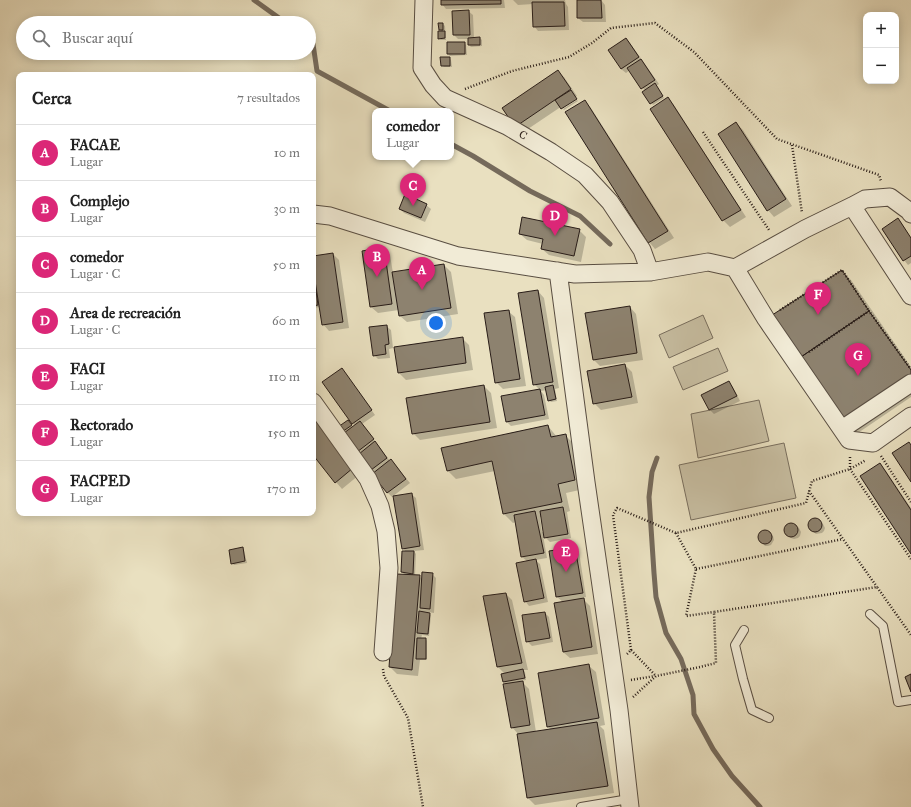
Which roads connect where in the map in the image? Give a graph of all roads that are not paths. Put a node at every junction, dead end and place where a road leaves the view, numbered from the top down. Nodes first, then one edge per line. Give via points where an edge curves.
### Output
1 (424, 0) edge
2 (852, 206) junction
3 (316, 214) edge
4 (911, 214) edge
5 (735, 268) junction
6 (558, 271) junction
7 (650, 272) junction
8 (911, 296) edge
9 (911, 383) edge
10 (316, 406) edge
11 (911, 416) edge
12 (846, 434) junction
13 (870, 614) dead end
14 (744, 630) dead end
15 (383, 652) road end
16 (911, 700) edge
17 (769, 718) dead end
18 (629, 803) edge
19 (581, 807) edge

1 - 7 street, C via 422,68 433,86 445,98 507,126 584,175 610,202 642,250
2 - 4 street via 865,199 890,197
2 - 5 street
2 - 8 street
3 - 6 street via 330,216 458,256
5 - 7 street via 708,262
5 - 12 street via 766,319
6 - 7 street via 575,274
6 - 18 street via 619,710
9 - 12 street
10 - 15 street via 368,479 380,506 386,531 389,568
11 - 12 street via 873,443
13 - 16 lane via 883,626 898,702
14 - 17 lane via 735,645 743,679 752,710
18 - 19 lane

